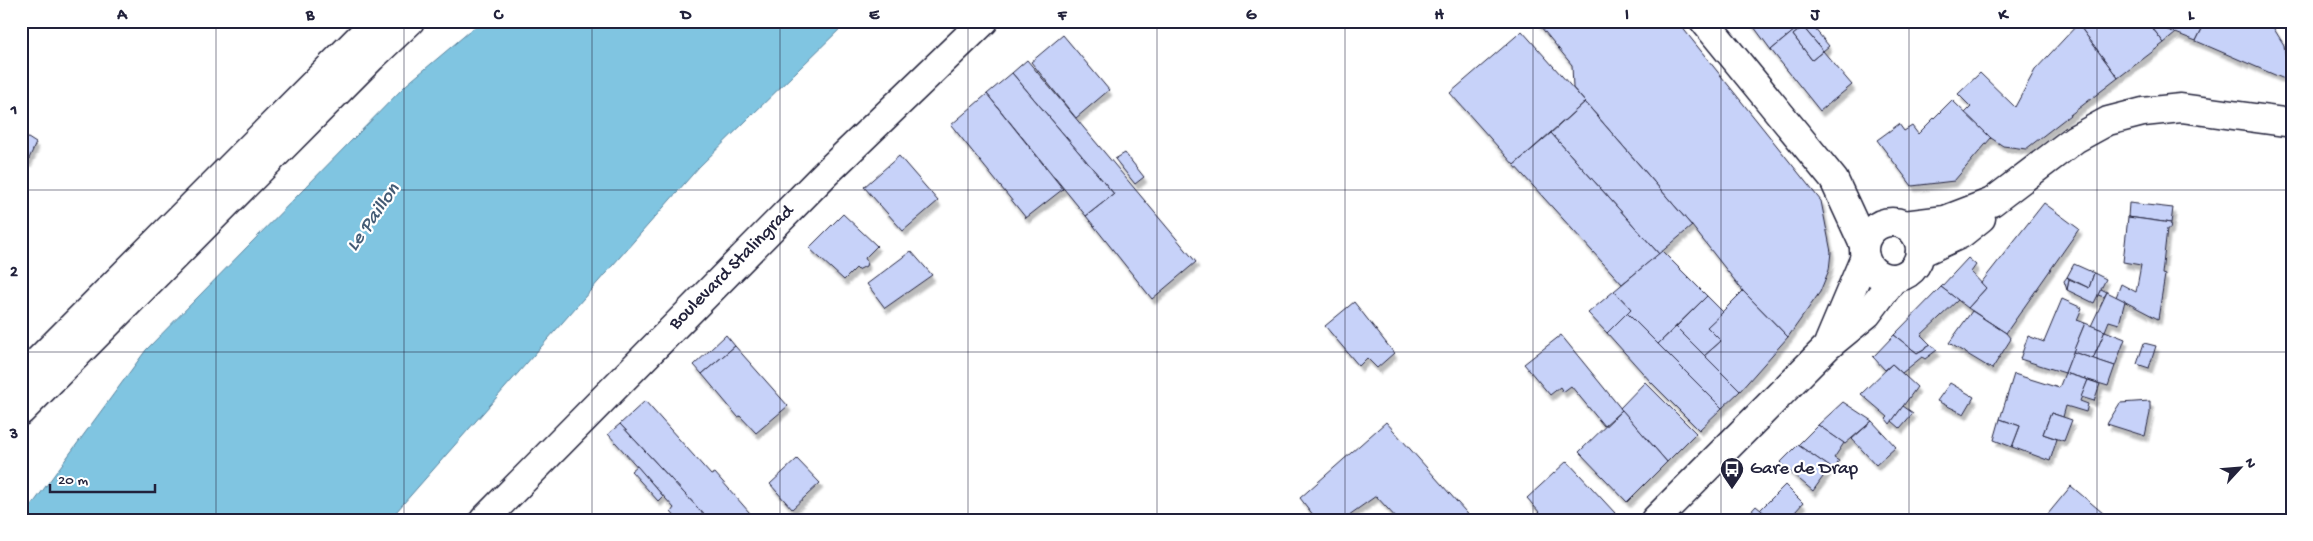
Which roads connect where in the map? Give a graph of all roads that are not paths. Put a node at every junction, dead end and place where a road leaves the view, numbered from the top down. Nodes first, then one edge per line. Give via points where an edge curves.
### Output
1 (376, 21) edge
2 (410, 21) edge
3 (984, 21) edge
4 (1704, 21) edge
5 (2292, 123) edge
6 (1834, 180) junction
7 (1992, 202) junction
8 (1898, 223) junction
9 (1865, 251) junction
10 (1920, 253) junction
11 (1894, 278) junction
12 (1828, 346) junction
13 (21, 378) edge
14 (21, 410) edge
15 (484, 520) edge
16 (1654, 520) edge

1 - 13 street
2 - 14 street
3 - 15 street, Boulevard Stalingrad via 825,174
4 - 6 street
5 - 7 street via 2181,108 2143,112 2108,121 2075,139
6 - 8 street
6 - 9 street
7 - 8 street via 1945,220
7 - 10 street via 1982,216 1961,234
8 - 9 street via 1874,228 1868,236
8 - 10 street via 1917,236
9 - 11 street via 1869,266 1876,273
9 - 12 street
10 - 11 street via 1909,273
11 - 12 street via 1867,314
12 - 16 street

